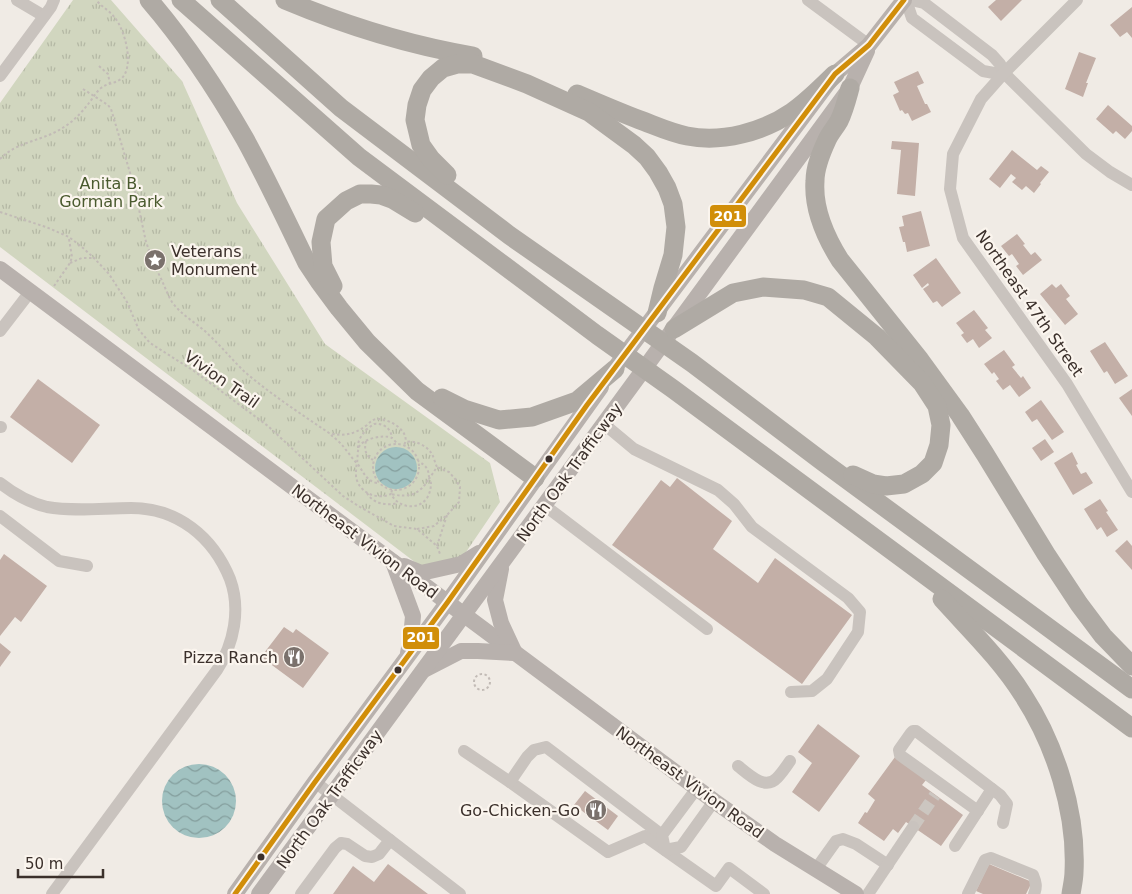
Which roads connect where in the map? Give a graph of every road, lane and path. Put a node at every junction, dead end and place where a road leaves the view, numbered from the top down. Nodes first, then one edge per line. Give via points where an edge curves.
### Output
1 (17, 0) edge
2 (54, 0) edge
3 (96, 0) edge
4 (149, 0) edge
5 (181, 0) edge
6 (220, 0) edge
7 (285, 0) edge
8 (808, 0) edge
9 (905, 0) edge
10 (911, 0) edge
11 (1078, 0) edge
12 (44, 16) junction
13 (869, 45) junction
14 (99, 66) dead end
15 (1004, 73) junction
16 (835, 74) junction
17 (0, 76) edge
18 (110, 84) junction
19 (850, 88) junction
20 (83, 89) dead end
21 (94, 96) junction
22 (0, 159) edge
23 (1132, 184) edge
24 (0, 212) edge
25 (510, 235) junction
26 (69, 237) junction
27 (469, 239) junction
28 (94, 258) junction
29 (70, 262) junction
30 (0, 269) edge
31 (54, 286) dead end
32 (30, 292) junction
33 (657, 313) junction
34 (674, 329) junction
35 (0, 331) edge
36 (615, 369) junction
37 (587, 405) junction
38 (604, 424) junction
39 (329, 433) junction
40 (392, 438) junction
41 (366, 441) junction
42 (406, 442) junction
43 (397, 444) junction
44 (404, 445) junction
45 (358, 451) junction
46 (373, 460) junction
47 (418, 461) junction
48 (823, 462) junction
49 (357, 463) junction
50 (436, 467) junction
51 (535, 478) junction
52 (429, 479) junction
53 (0, 483) edge
54 (378, 483) junction
55 (392, 490) junction
56 (1132, 492) edge
57 (367, 493) junction
58 (391, 494) junction
59 (398, 503) junction
60 (544, 506) junction
61 (448, 515) junction
62 (0, 516) edge
63 (417, 530) junction
64 (437, 546) junction
65 (484, 550) junction
66 (441, 559) dead end
67 (392, 562) junction
68 (502, 563) junction
69 (87, 566) dead end
70 (918, 572) junction
71 (447, 603) junction
72 (464, 615) junction
73 (707, 629) dead end
74 (515, 652) junction
75 (407, 657) junction
76 (1132, 666) edge
77 (424, 670) junction
78 (475, 679) joint
79 (1132, 689) edge
80 (791, 692) dead end
81 (1132, 728) edge
82 (464, 751) dead end
83 (790, 761) dead end
84 (738, 766) dead end
85 (315, 782) junction
86 (510, 782) junction
87 (697, 788) junction
88 (992, 789) junction
89 (332, 795) junction
90 (714, 801) junction
91 (978, 811) junction
92 (1004, 823) dead end
93 (913, 827) tunnel mouth
94 (662, 835) junction
95 (390, 840) junction
96 (955, 846) dead end
97 (665, 850) junction
98 (888, 864) junction
99 (816, 870) junction
100 (52, 894) edge
101 (235, 894) edge
102 (259, 894) edge
103 (302, 894) edge
104 (460, 894) edge
105 (764, 894) edge
106 (856, 894) edge
107 (868, 894) edge
108 (968, 894) edge
109 (1034, 894) edge
110 (1070, 894) edge

1 - 12 street
2 - 12 street
3 - 18 path via 118,22 127,48 126,71 121,79
4 - 51 highway via 191,53 222,100 307,262 339,308 367,342 417,391
5 - 27 highway via 359,157
6 - 25 highway via 341,108
7 - 16 highway via 398,40 476,57 671,133 689,137 724,138 756,130 793,112
8 - 13 street
9 - 13 main road, North Oak Trafficway
9 - 15 street via 912,18 983,71
10 - 15 street via 924,4 992,55
11 - 15 street, Northeast 47th Street
12 - 17 street
13 - 16 main road, North Oak Trafficway
13 - 19 main road, North Oak Trafficway
14 - 18 path via 108,74
15 - 23 street via 1086,154
15 - 56 street, Northeast 47th Street via 981,99 953,154 950,189 963,238 1067,384
16 - 33 main road, North Oak Trafficway
18 - 21 path via 100,88
19 - 34 main road, North Oak Trafficway
19 - 76 highway via 840,120 828,138 818,164 815,180 820,218 830,244 960,416 1079,604 1103,636
20 - 21 path
21 - 22 path via 62,129 24,144
21 - 39 path via 111,109 149,250 146,261 155,269 172,301 257,382
24 - 26 path, Vivion Trail
25 - 33 highway via 478,199 430,159 421,145 415,120 419,97 431,78 443,68 473,64 527,84 589,112 647,157 667,188 676,227 673,256
25 - 48 highway via 692,363
26 - 28 path, Vivion Trail
26 - 29 path
27 - 36 highway via 435,227 392,199 360,194 346,201 326,219 321,242 323,266 334,288 410,371 440,397 464,410 499,420 532,417 577,402
27 - 70 highway
28 - 29 path
28 - 63 path, Vivion Trail via 109,274 127,302 139,330 150,343 268,426 343,496 394,526
29 - 31 path
30 - 32 main road, Northeast Vivion Road
32 - 35 street
32 - 67 main road, Northeast Vivion Road
33 - 36 main road, North Oak Trafficway
34 - 38 main road, North Oak Trafficway
34 - 48 highway via 733,293 763,287 804,290 828,297 877,337 922,383 937,406 941,425 933,462 922,474 904,484 886,486 873,484
36 - 37 main road, North Oak Trafficway
37 - 51 main road, North Oak Trafficway
37 - 72 main road via 579,436 479,573
38 - 60 main road, North Oak Trafficway
38 - 80 street via 634,448 718,490 752,527 848,598 860,612 858,632 827,679 812,691
39 - 42 path via 356,433 378,418 400,429
39 - 49 path
40 - 41 path via 384,436
40 - 43 path
40 - 45 path via 385,426 374,424 359,440
41 - 45 path
41 - 46 path via 367,455
42 - 44 path
42 - 50 path via 419,443 426,448
43 - 44 path
43 - 46 path via 385,446
44 - 47 path
45 - 49 path
46 - 54 path via 373,472
47 - 52 path via 427,468
47 - 55 path via 419,468 411,485
48 - 79 highway
49 - 54 path via 366,477
49 - 57 path via 357,481
50 - 52 path
50 - 61 path via 449,472 460,487 459,502
51 - 65 main road, North Oak Trafficway
52 - 58 path via 415,494
52 - 59 path via 432,482 430,492 420,504 406,506
53 - 100 street via 22,498 47,507 134,508 166,513 206,540 224,566 234,598 233,631 224,660
54 - 55 path
55 - 58 path
57 - 58 path via 378,496
57 - 59 path via 379,503
58 - 59 path
60 - 68 main road, North Oak Trafficway
60 - 73 street
61 - 63 path via 434,526
61 - 64 path
62 - 69 street via 59,561
63 - 64 path, Vivion Trail
64 - 66 path
65 - 67 main road via 461,564 421,573
65 - 71 main road, North Oak Trafficway
67 - 71 main road, Northeast Vivion Road
67 - 75 main road via 413,616
68 - 72 main road, North Oak Trafficway
68 - 74 main road via 495,600 501,623
70 - 81 highway
70 - 110 highway via 1003,667 1023,694 1049,743 1070,817 1074,850
71 - 72 main road, Northeast Vivion Road
71 - 75 main road, North Oak Trafficway
72 - 74 main road, Northeast Vivion Road
72 - 77 main road, North Oak Trafficway
74 - 77 main road via 461,651
74 - 87 main road, Northeast Vivion Road
75 - 85 main road, North Oak Trafficway
77 - 89 main road, North Oak Trafficway
78 - 78 path via 474,684 480,690 489,686 490,680 486,675 478,675
82 - 86 street
83 - 84 street via 776,780 768,783 757,780
85 - 89 street
85 - 101 main road, North Oak Trafficway
86 - 94 street via 534,750 546,747
86 - 97 street via 608,852 645,836
87 - 90 main road, Northeast Vivion Road
87 - 94 street
88 - 91 street
88 - 91 street via 916,731 899,750 900,755 939,790
88 - 92 street via 1007,804
89 - 95 street
89 - 102 main road, North Oak Trafficway
90 - 97 street via 681,847
90 - 99 main road, Northeast Vivion Road
91 - 96 street
93 - 98 street
94 - 97 street
95 - 103 street via 380,854 372,858 348,844 341,844
95 - 104 street
97 - 105 street via 716,886 729,868
98 - 99 street via 843,839 836,841
98 - 107 street
99 - 106 main road, Northeast Vivion Road
108 - 109 street via 985,860 991,858 1033,875 1036,882

